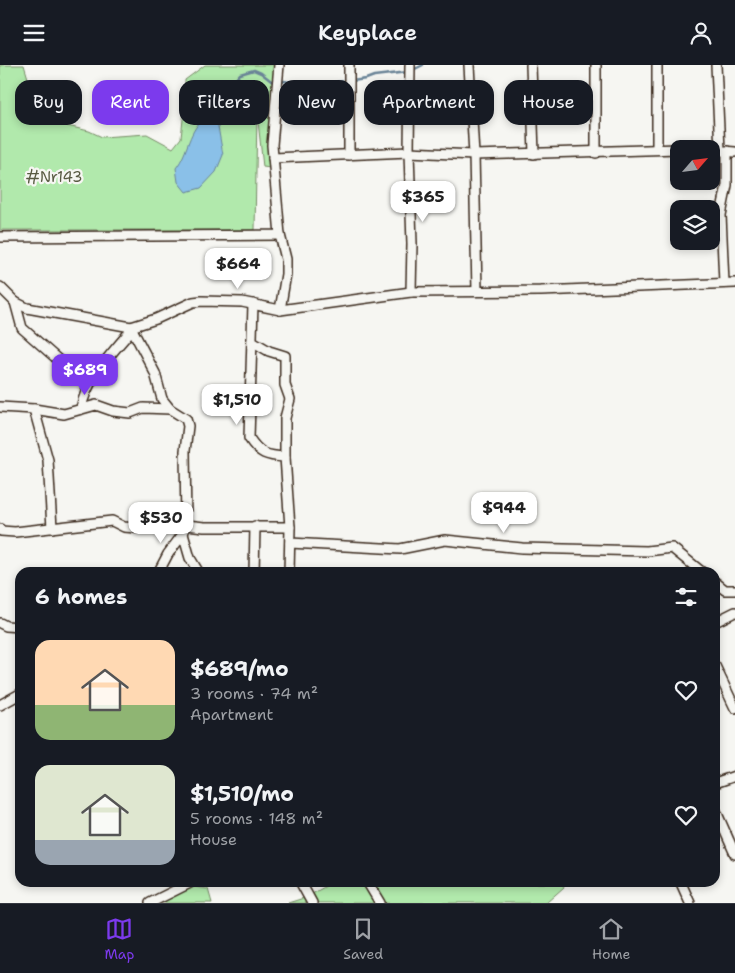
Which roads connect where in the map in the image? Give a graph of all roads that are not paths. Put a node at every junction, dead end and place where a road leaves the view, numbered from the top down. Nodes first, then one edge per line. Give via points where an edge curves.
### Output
1 (279, 65) edge
2 (349, 65) edge
3 (410, 65) edge
4 (469, 65) edge
5 (531, 65) edge
6 (596, 65) edge
7 (657, 65) edge
8 (716, 65) edge
9 (657, 149) junction
10 (670, 149) edge
11 (723, 151) edge
12 (409, 152) junction
13 (596, 153) junction
14 (534, 154) junction
15 (349, 155) junction
16 (474, 155) junction
17 (273, 158) junction
18 (727, 185) junction
19 (735, 195) edge
20 (280, 235) junction
21 (0, 237) edge
22 (724, 283) junction
23 (735, 283) edge
24 (0, 287) edge
25 (477, 291) junction
26 (411, 292) junction
27 (16, 302) junction
28 (253, 304) junction
29 (280, 310) junction
30 (132, 328) junction
31 (252, 341) junction
32 (89, 384) junction
33 (0, 407) edge
34 (34, 409) junction
35 (81, 409) junction
36 (170, 409) junction
37 (285, 457) junction
38 (186, 525) junction
39 (255, 526) junction
40 (52, 527) junction
41 (290, 527) junction
42 (0, 529) edge
43 (183, 534) junction
44 (290, 543) junction
45 (161, 567) edge
46 (195, 567) edge
47 (254, 567) edge
48 (289, 567) edge
49 (696, 567) edge
50 (720, 586) edge
51 (735, 590) edge
52 (735, 613) edge
53 (720, 620) edge
54 (0, 623) edge
55 (15, 627) edge
56 (720, 676) edge
57 (15, 697) edge
58 (0, 705) edge
59 (735, 708) edge
60 (735, 776) edge
61 (720, 781) edge
62 (720, 820) edge
63 (735, 854) edge
64 (180, 887) edge
65 (303, 887) edge
66 (370, 887) edge
67 (683, 887) edge
68 (150, 903) edge
69 (312, 903) edge
70 (380, 903) edge
71 (690, 903) edge

1 - 17 street
2 - 15 street
3 - 12 street
4 - 16 street
5 - 14 street
6 - 13 street
7 - 9 street
8 - 11 street
9 - 10 street
9 - 13 street
11 - 18 street
12 - 15 street
12 - 16 street
12 - 26 street
13 - 14 street
14 - 16 street
15 - 17 street
16 - 25 street
17 - 20 street
18 - 19 street
18 - 22 street via 721,215
20 - 21 street
20 - 29 street via 286,274
22 - 23 street
22 - 25 street
24 - 27 street
25 - 26 street
26 - 29 street
27 - 30 street via 27,308
27 - 32 street via 22,328
28 - 29 street
28 - 30 street via 193,302
28 - 31 street
30 - 32 street
30 - 36 street via 155,373 162,399
31 - 37 street via 286,356 285,385 290,399 285,418
31 - 37 street via 249,438 263,453
32 - 35 street
33 - 34 street
34 - 35 street via 64,414
34 - 40 street via 48,460
35 - 36 street via 96,405 130,413 143,409
36 - 38 street via 186,419 188,426
37 - 41 street
38 - 39 street
38 - 40 street via 170,523 136,528 112,521
38 - 43 street
39 - 41 street
39 - 47 street
40 - 42 street via 15,532
41 - 44 street
43 - 45 street
43 - 46 street
44 - 48 street
44 - 49 street via 400,549 445,540 522,548 647,551 672,548
50 - 51 street via 725,591
52 - 53 street
54 - 55 street
56 - 59 street
57 - 58 street
60 - 61 street
62 - 63 street
64 - 68 street
65 - 69 street
66 - 70 street
67 - 71 street

